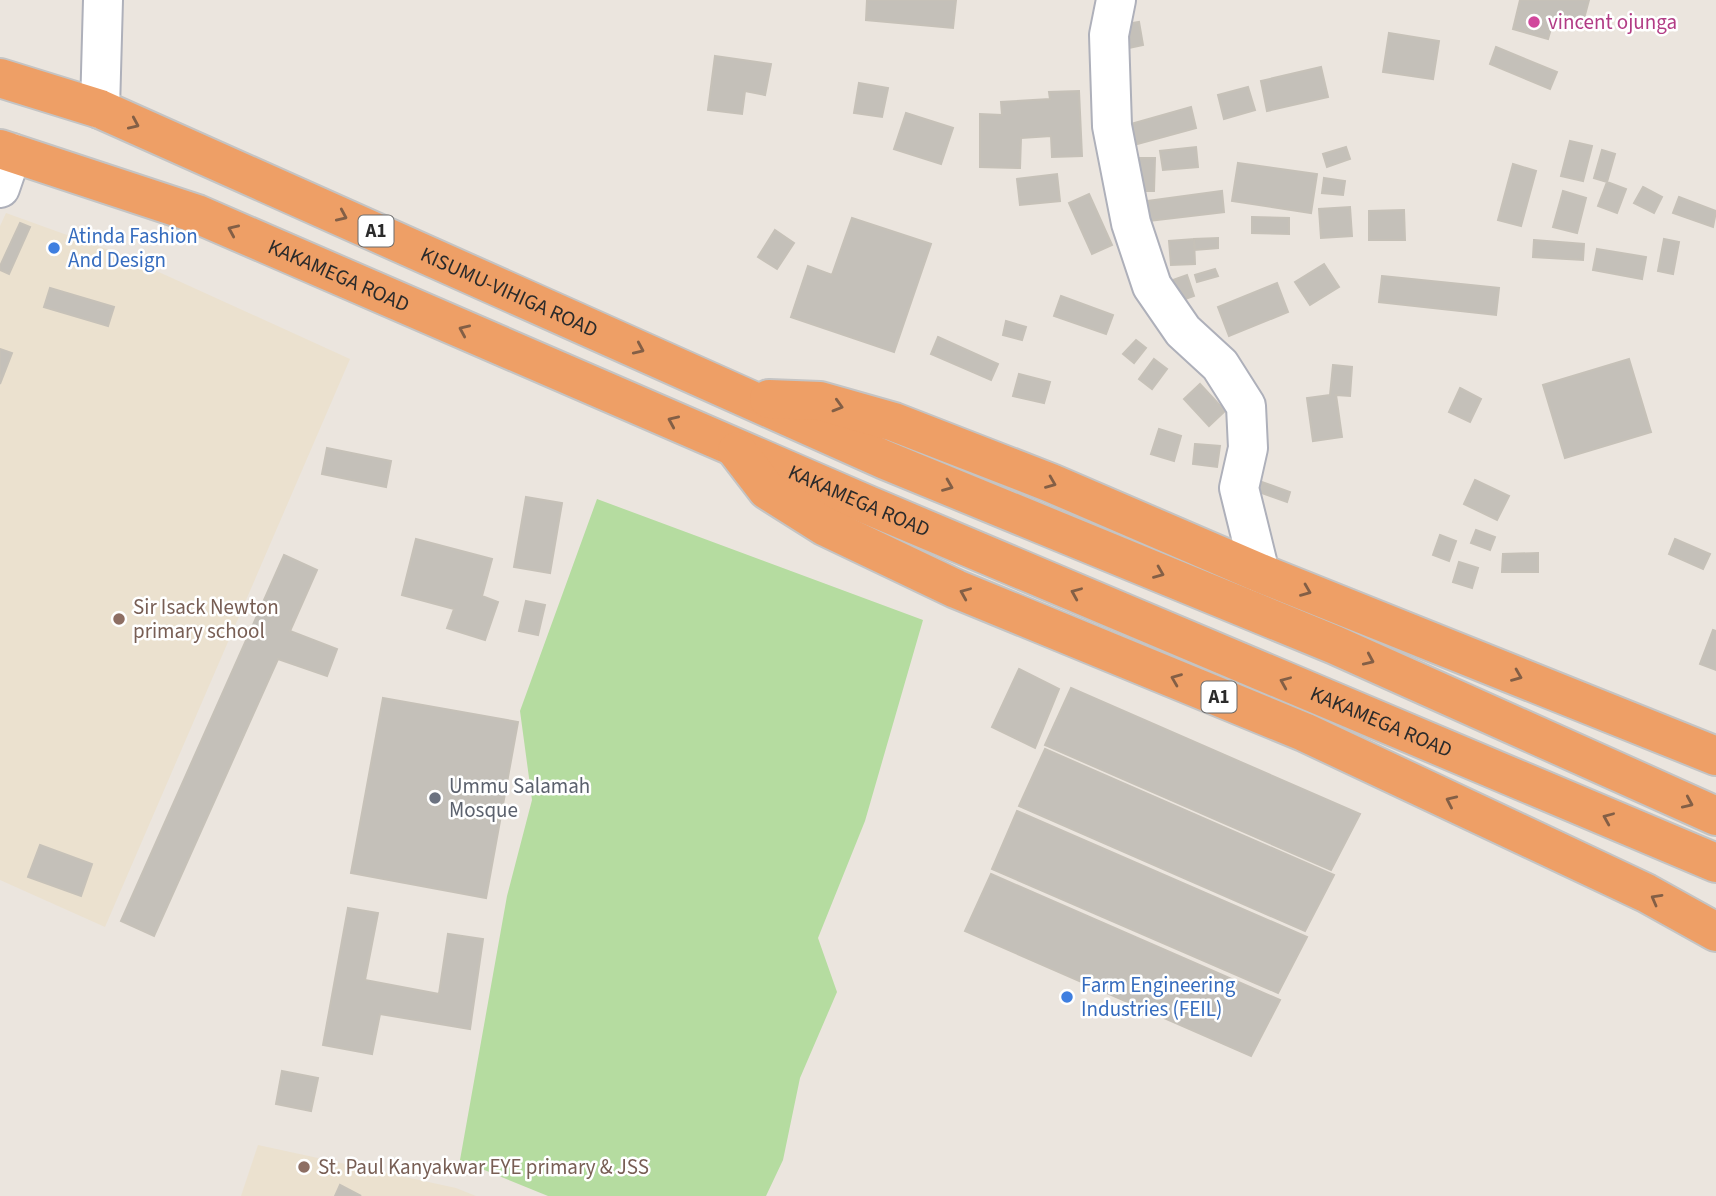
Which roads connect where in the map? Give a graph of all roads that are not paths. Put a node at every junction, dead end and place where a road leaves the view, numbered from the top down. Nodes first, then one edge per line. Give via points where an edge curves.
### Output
1 (103, 0) edge
2 (1116, 0) edge
3 (0, 78) edge
4 (100, 109) junction
5 (6, 151) edge
6 (0, 188) edge
7 (746, 397) junction
8 (735, 448) junction
9 (1260, 572) junction
10 (1716, 756) edge
11 (1716, 816) edge
12 (1716, 863) edge
13 (1716, 932) edge

1 - 4 street
2 - 9 street via 1109,35 1112,126 1131,223 1152,286 1183,331 1220,365 1247,406 1248,449 1239,488
3 - 4 highway, KISUMU-VIHIGA ROAD / A1
4 -> 7 highway, KISUMU-VIHIGA ROAD / A1
5 - 6 street
8 -> 5 highway, KAKAMEGA ROAD / A1 via 197,214
7 -> 9 highway, A1 via 820,401 894,422
7 -> 11 highway, A1 via 885,460 1335,645
12 -> 8 highway, KAKAMEGA ROAD / A1
13 -> 8 highway, A1 via 1646,893 1304,732 956,589 824,526 766,491
9 -> 10 highway, A1

